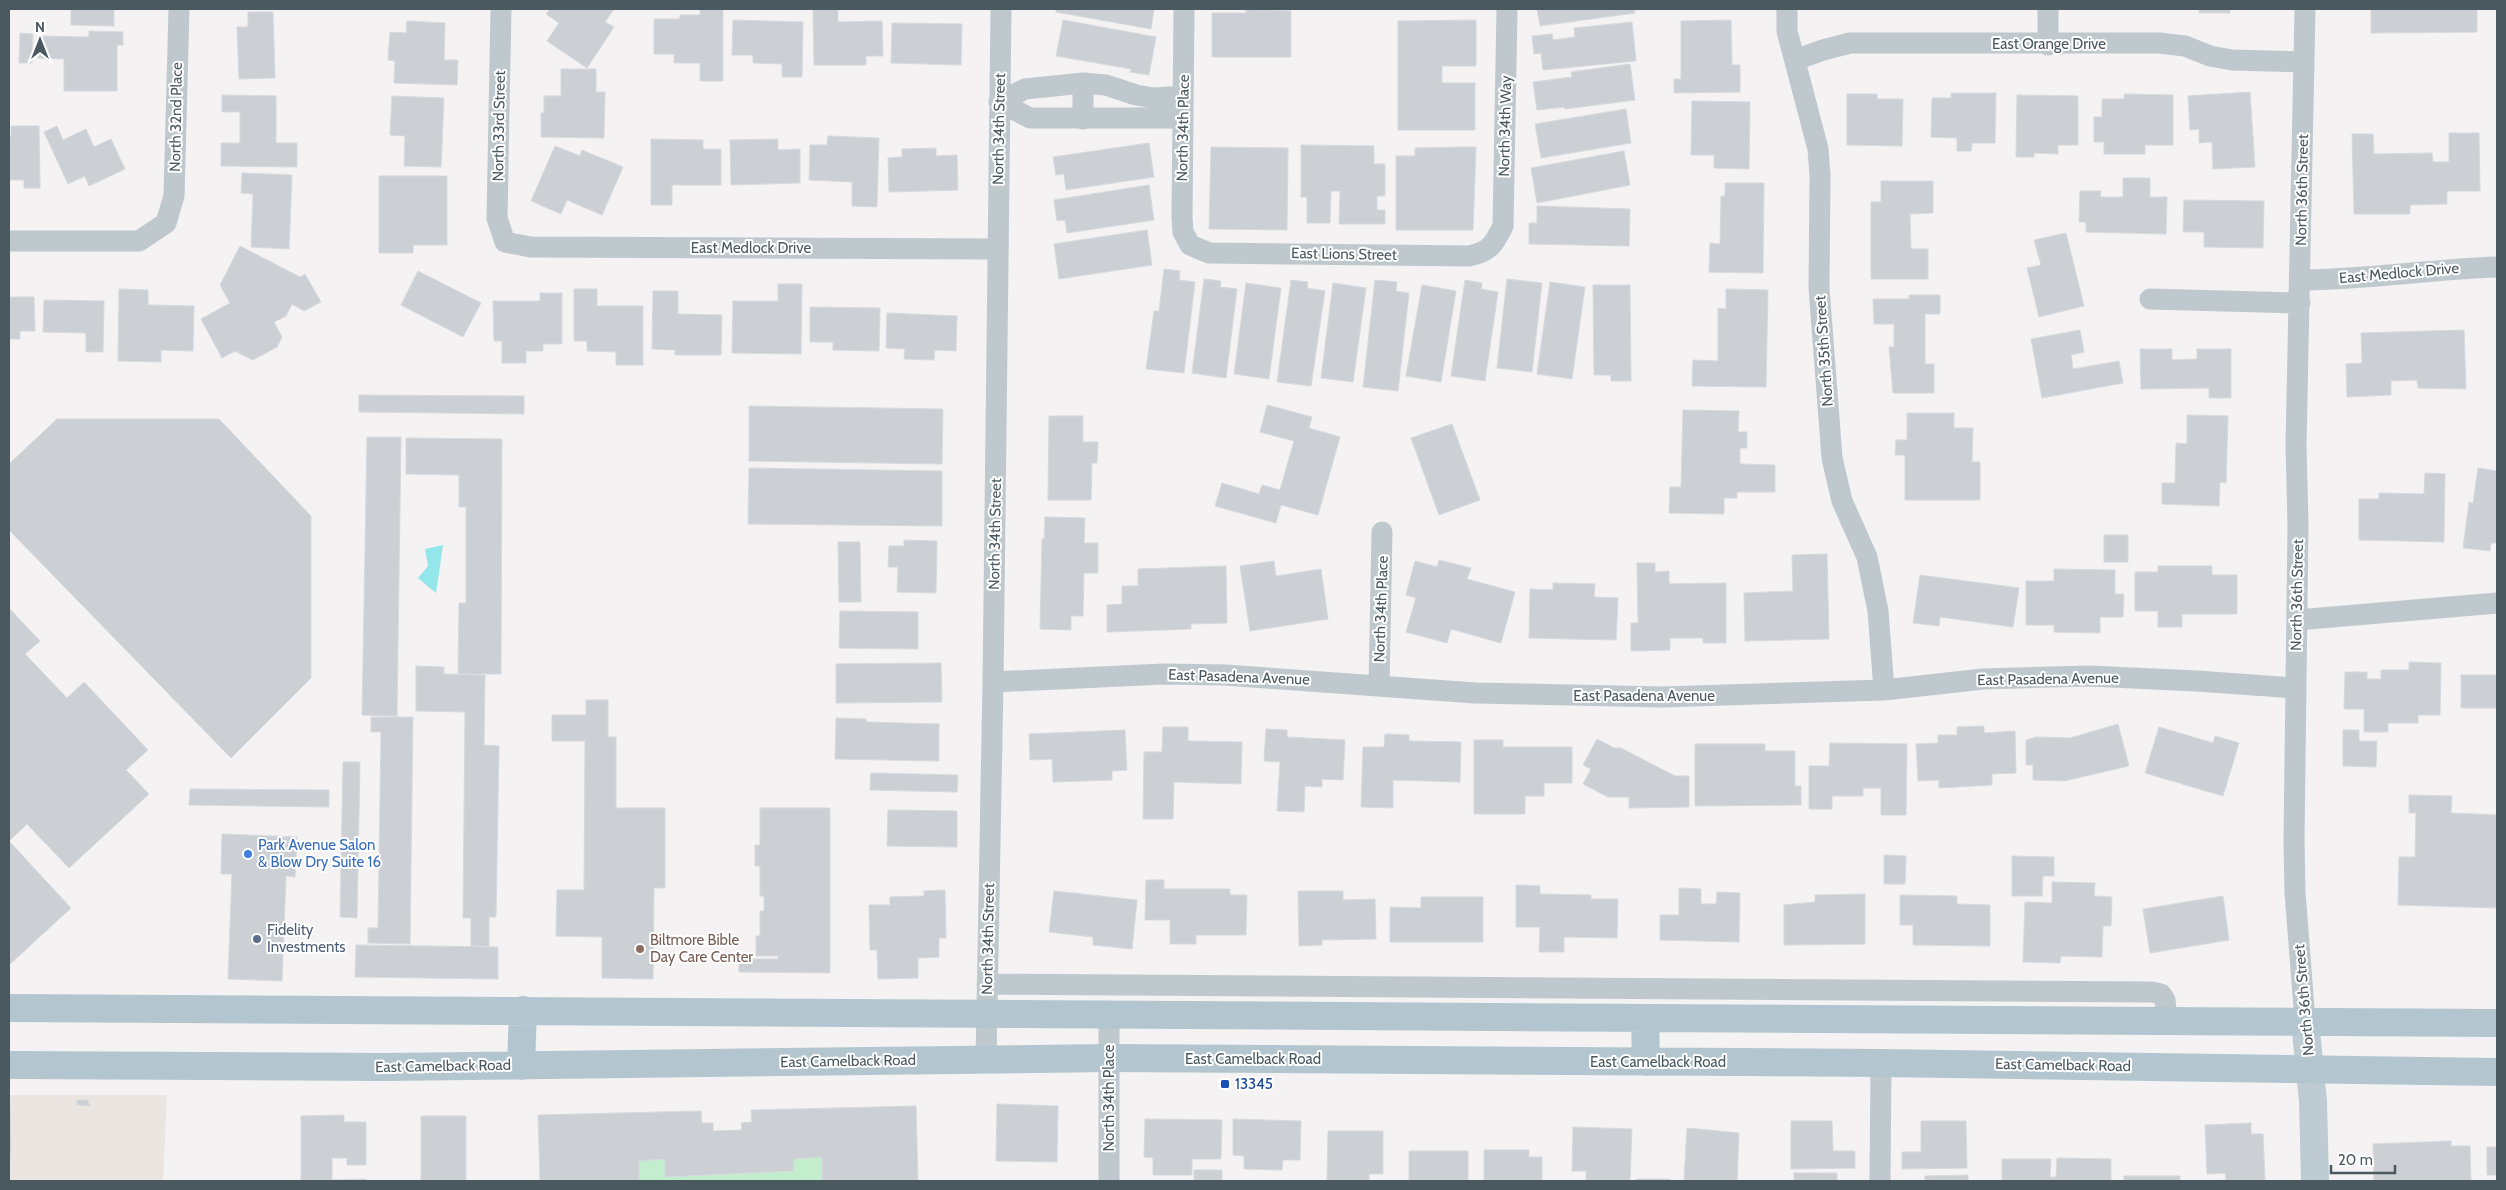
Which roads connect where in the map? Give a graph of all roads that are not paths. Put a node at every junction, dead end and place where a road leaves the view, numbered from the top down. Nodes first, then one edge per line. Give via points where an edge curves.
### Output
1 (178, 9) edge
2 (502, 9) edge
3 (1001, 9) edge
4 (1184, 9) edge
5 (1507, 9) edge
6 (1786, 9) edge
7 (2048, 9) edge
8 (2305, 9) edge
9 (2048, 45) junction
10 (1794, 60) junction
11 (2304, 62) junction
12 (1082, 83) junction
13 (1183, 96) junction
14 (999, 102) junction
15 (1082, 118) junction
16 (1183, 118) junction
17 (9, 241) edge
18 (505, 242) joint
19 (1495, 242) joint
20 (1190, 245) joint
21 (998, 248) junction
22 (2497, 267) edge
23 (2300, 280) junction
24 (2150, 299) dead end
25 (2300, 303) junction
26 (1382, 532) dead end
27 (2497, 603) edge
28 (2297, 620) junction
29 (993, 682) junction
30 (1379, 686) junction
31 (2294, 688) junction
32 (1884, 690) junction
33 (987, 984) junction
34 (1645, 989) junction
35 (9, 1008) edge
36 (523, 1010) junction
37 (986, 1015) junction
38 (1110, 1015) junction
39 (1645, 1018) junction
40 (2167, 1020) junction
41 (2305, 1021) junction
42 (2497, 1023) edge
43 (1109, 1058) junction
44 (986, 1060) junction
45 (1646, 1062) junction
46 (1881, 1063) junction
47 (9, 1065) edge
48 (522, 1066) junction
49 (2309, 1070) junction
50 (2497, 1072) edge
51 (1110, 1181) edge
52 (1880, 1181) edge
53 (2315, 1181) edge

1 - 17 street, North 32nd Place via 174,196 166,223 139,242
2 - 18 street, North 33rd Street via 497,218
3 - 14 street, North 34th Street
4 - 13 street, North 34th Place
5 - 19 street, North 34th Way via 1503,226
6 - 10 street, North 35th Street
7 - 9 street
8 - 11 street, North 36th Street
9 - 10 street, East Orange Drive via 1850,43
9 - 11 street, East Orange Drive via 2159,43 2185,46 2232,60
10 - 32 street, North 35th Street via 1818,149 1819,288 1832,458 1842,501 1867,558 1878,611
11 - 23 street, North 36th Street
12 - 13 street via 1106,85 1154,98
12 - 14 street via 1025,89
12 - 15 street
13 - 16 street, North 34th Place
14 - 15 street via 1030,118
14 - 21 street, North 34th Street
15 - 16 street
16 - 20 street, North 34th Place via 1182,217 1183,232
18 - 21 street, East Medlock Drive via 531,247
19 - 20 street, East Lions Street via 1484,253 1469,256 1208,253
21 - 29 street, North 34th Street
22 - 23 street, East Medlock Drive
23 - 25 street, North 36th Street
24 - 25 street
25 - 28 street, North 36th Street via 2296,446
26 - 30 street, North 34th Place
27 - 28 street
28 - 31 street, North 36th Street
29 - 30 street, East Pasadena Avenue via 1164,674 1264,677
29 - 33 street, North 34th Street
30 - 32 street, East Pasadena Avenue via 1475,693 1663,697
31 - 32 street, East Pasadena Avenue via 2088,676 1983,679
31 - 41 street, North 36th Street via 2295,892
33 - 34 street
33 - 37 street, North 34th Street
34 - 39 street
34 - 40 street via 2152,992 2161,994 2165,1000
35 - 36 main road
36 - 37 main road
36 - 48 main road
37 - 38 main road
37 - 44 street, North 34th Street
38 - 39 main road
38 - 43 street, North 34th Place
39 - 40 main road
39 - 45 main road
40 - 41 main road
41 - 42 main road
41 - 49 main road, North 36th Street
43 - 44 main road, East Camelback Road
43 - 45 main road, East Camelback Road
43 - 51 street, North 34th Place
44 - 48 main road, East Camelback Road
45 - 46 main road, East Camelback Road
46 - 49 main road, East Camelback Road
46 - 52 street
47 - 48 main road, East Camelback Road
49 - 50 main road, East Camelback Road
49 - 53 main road, North 36th Street

